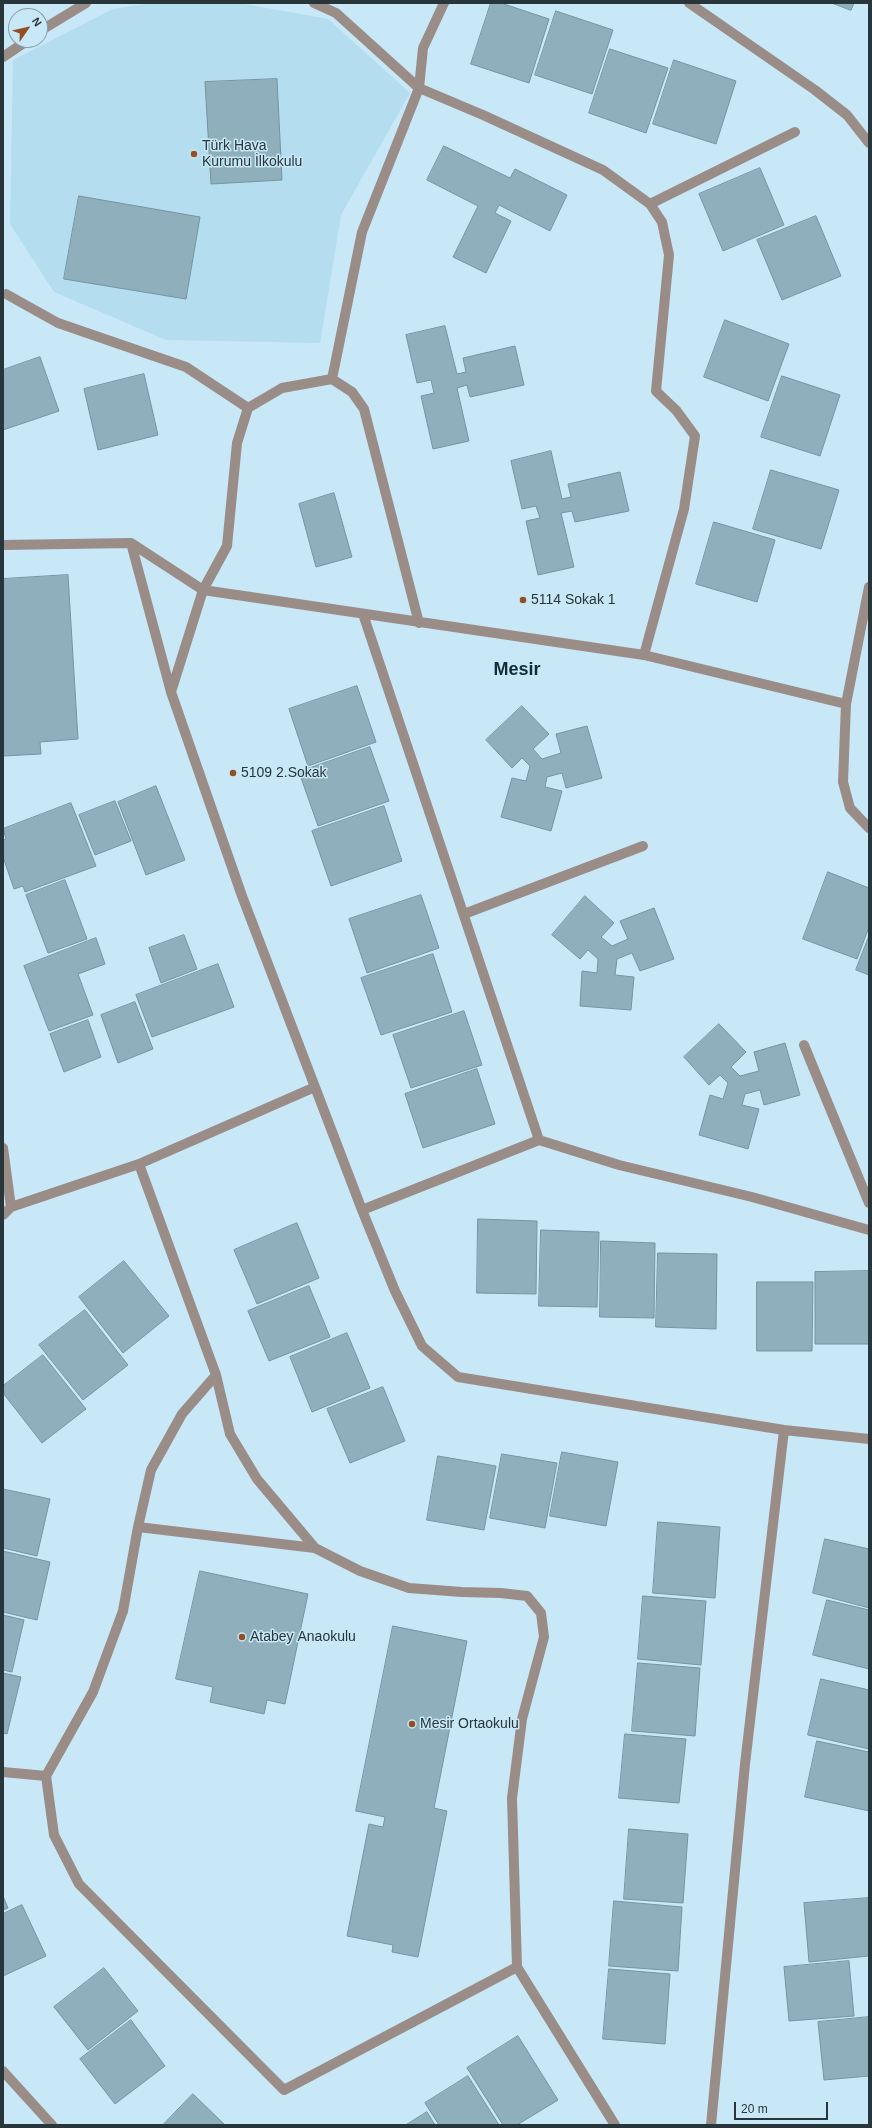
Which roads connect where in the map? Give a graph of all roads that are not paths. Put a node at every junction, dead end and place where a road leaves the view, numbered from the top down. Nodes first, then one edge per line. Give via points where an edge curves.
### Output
1 (86, 3) edge
2 (314, 3) edge
3 (444, 3) edge
4 (689, 3) edge
5 (48, 26) edge
6 (17, 48) edge
7 (3, 58) edge
8 (419, 88) junction
9 (795, 132) dead end
10 (869, 143) edge
11 (650, 204) junction
12 (4, 293) edge
13 (332, 379) junction
14 (248, 408) junction
15 (131, 543) junction
16 (3, 545) edge
17 (869, 587) edge
18 (204, 590) junction
19 (363, 614) junction
20 (419, 623) junction
21 (644, 656) junction
22 (171, 692) junction
23 (846, 704) junction
24 (869, 828) edge
25 (643, 846) dead end
26 (464, 914) junction
27 (804, 1045) dead end
28 (315, 1087) junction
29 (539, 1140) junction
30 (3, 1148) edge
31 (139, 1164) junction
32 (4, 1166) edge
33 (869, 1203) edge
34 (11, 1207) junction
35 (362, 1210) junction
36 (3, 1215) edge
37 (869, 1230) edge
38 (216, 1375) junction
39 (784, 1430) junction
40 (869, 1439) edge
41 (138, 1527) junction
42 (315, 1548) junction
43 (3, 1772) edge
44 (46, 1776) junction
45 (517, 1967) junction
46 (3, 2071) edge
47 (52, 2125) edge
48 (615, 2125) edge
49 (711, 2125) edge

1 - 5 street
2 - 8 street via 336,13
3 - 8 street via 423,48
4 - 10 street via 815,90 847,115
6 - 7 street
8 - 11 street via 603,170
8 - 13 street via 362,232
9 - 11 street
11 - 21 street via 662,222 669,255 656,391 676,410 696,436 684,509
12 - 14 street via 58,323 186,367
13 - 14 street via 282,388
13 - 20 street via 352,392 364,409
14 - 18 street via 237,443 227,546
15 - 16 street
15 - 18 street
15 - 22 street
17 - 23 street
18 - 19 street
18 - 22 street
19 - 20 street
19 - 26 street
20 - 21 street
21 - 23 street
22 - 28 street via 242,896
23 - 24 street via 843,782 850,808
25 - 26 street
26 - 29 street
27 - 33 street
28 - 31 street
28 - 35 street
29 - 35 street
29 - 37 street via 619,1165
30 - 32 street
31 - 34 street
31 - 38 street
32 - 34 street
34 - 36 street
35 - 39 street via 395,1291 422,1346 458,1377
38 - 41 street via 182,1414 151,1470
38 - 42 street via 230,1434 257,1479
39 - 40 street
39 - 49 street via 745,1764
41 - 42 street
41 - 44 street via 123,1611 96,1685
42 - 45 street via 360,1571 409,1588 527,1596 542,1613 544,1637 522,1719 512,1798
43 - 44 street
44 - 45 street via 54,1835 79,1884 284,2090
45 - 48 street
46 - 47 street

